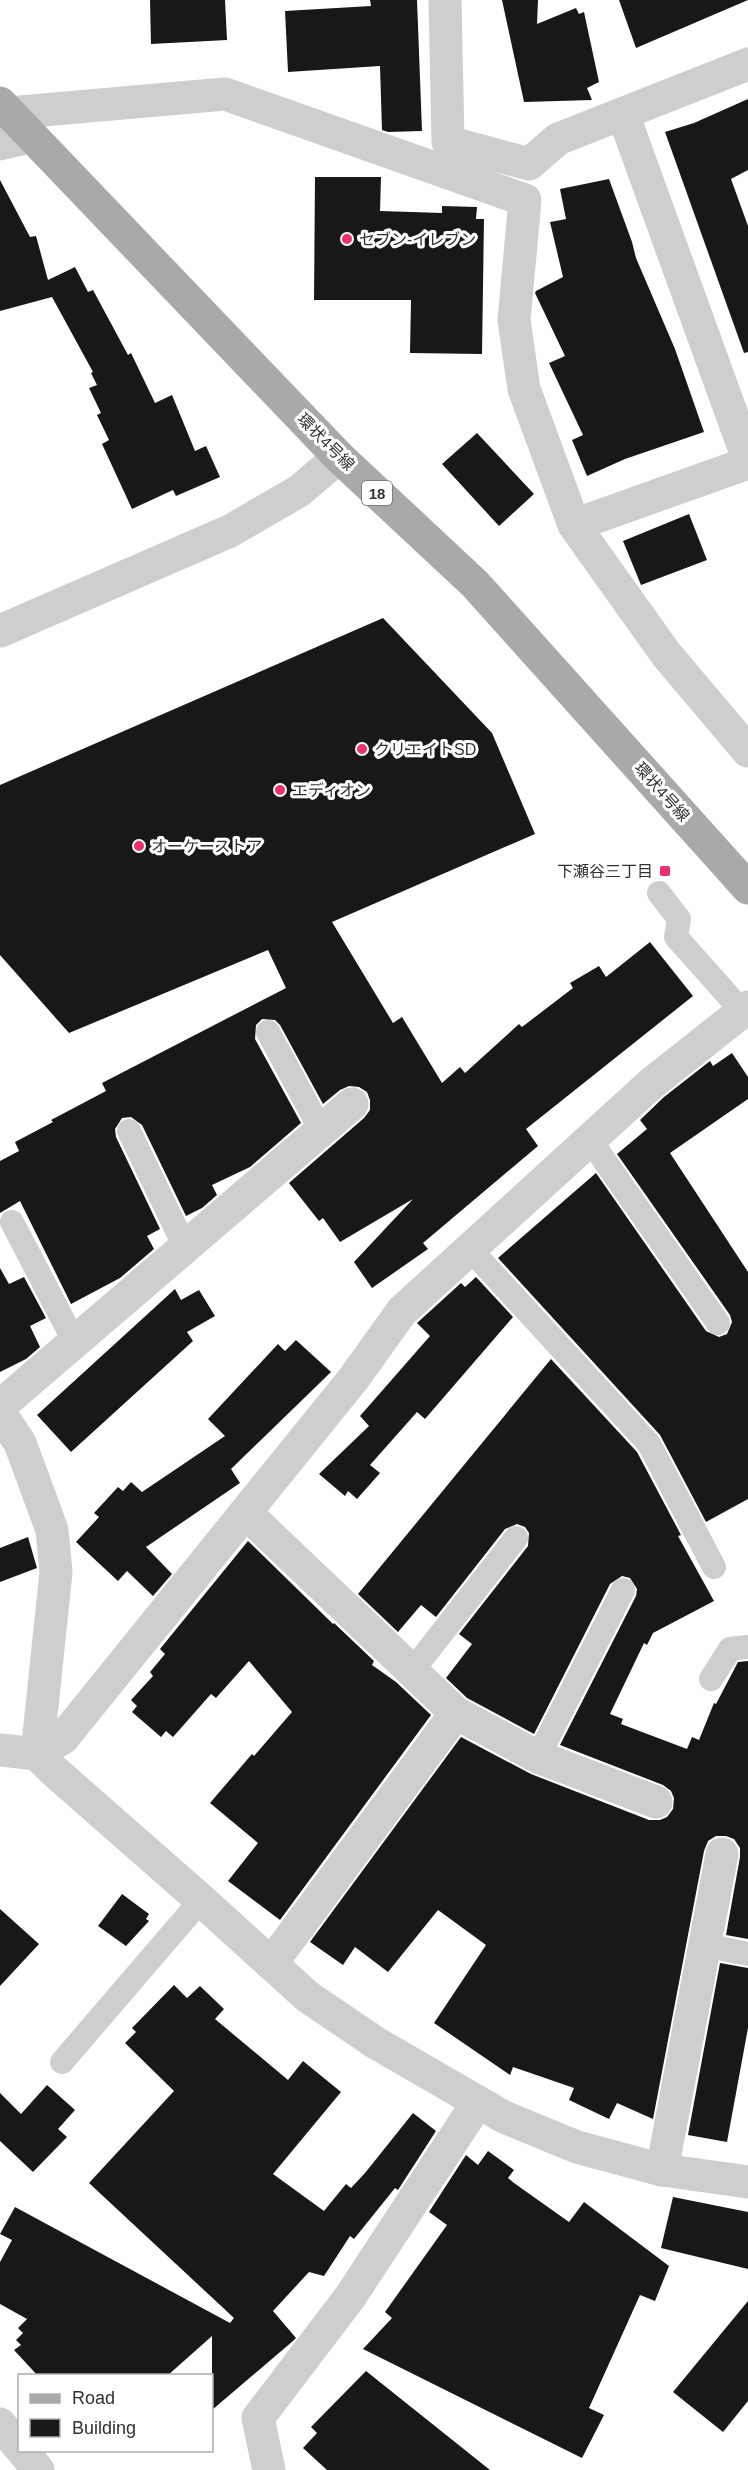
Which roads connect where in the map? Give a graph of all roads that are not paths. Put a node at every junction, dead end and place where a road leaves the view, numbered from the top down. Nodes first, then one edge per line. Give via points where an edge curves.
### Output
1 (445, 0) edge
2 (748, 64) edge
3 (623, 114) junction
4 (10, 124) edge
5 (339, 457) junction
6 (748, 461) edge
7 (574, 525) junction
8 (0, 631) edge
9 (748, 751) edge
10 (748, 888) edge
11 (658, 893) dead end
12 (745, 1009) edge
13 (268, 1032) dead end
14 (352, 1104) dead end
15 (321, 1130) junction
16 (129, 1131) dead end
17 (590, 1140) junction
18 (12, 1222) dead end
19 (185, 1247) junction
20 (471, 1250) junction
21 (718, 1323) dead end
22 (75, 1343) junction
23 (0, 1406) edge
24 (0, 1413) edge
25 (246, 1513) junction
26 (516, 1538) dead end
27 (714, 1567) dead end
28 (623, 1590) dead end
29 (748, 1647) edge
30 (412, 1671) junction
31 (711, 1678) dead end
32 (456, 1713) junction
33 (0, 1750) edge
34 (37, 1754) junction
35 (538, 1757) junction
36 (656, 1802) dead end
37 (722, 1854) dead end
38 (201, 1900) junction
39 (704, 1945) junction
40 (748, 1954) edge
41 (271, 1964) junction
42 (62, 2062) dead end
43 (478, 2102) junction
44 (662, 2170) junction
45 (748, 2182) edge
46 (0, 2424) edge
47 (18, 2445) edge
48 (23, 2452) edge
49 (38, 2470) edge
50 (269, 2470) edge

1 - 3 street via 448,142 529,165 558,139
2 - 3 street
3 - 6 street
4 - 5 main road, 環状4号線 / 18
4 - 7 street via 225,94 525,200 514,321 524,388
5 - 8 street via 299,491 230,531
5 - 10 main road, 環状4号線 / 18 via 475,584
6 - 7 street
7 - 9 street via 666,654
11 - 12 lane via 679,919 676,937
12 - 17 street via 652,1083
13 - 15 lane
14 - 15 street
15 - 19 street
16 - 19 lane
17 - 20 street
17 - 21 lane
18 - 22 lane
19 - 22 street
20 - 25 street via 402,1311
20 - 27 lane via 649,1444
22 - 23 street
24 - 34 street via 20,1443 52,1530 56,1572
25 - 30 street
25 - 34 street via 63,1738
26 - 30 lane
28 - 35 lane
29 - 31 lane via 730,1648
30 - 32 street
32 - 35 street
32 - 41 street
33 - 34 street
34 - 38 street
35 - 36 street
37 - 39 street
38 - 41 street
38 - 42 lane
39 - 40 lane
39 - 44 street
41 - 43 street via 308,1997 376,2043
43 - 44 street via 577,2147
43 - 50 street via 350,2297 258,2418
44 - 45 street
46 - 47 street
48 - 49 street

